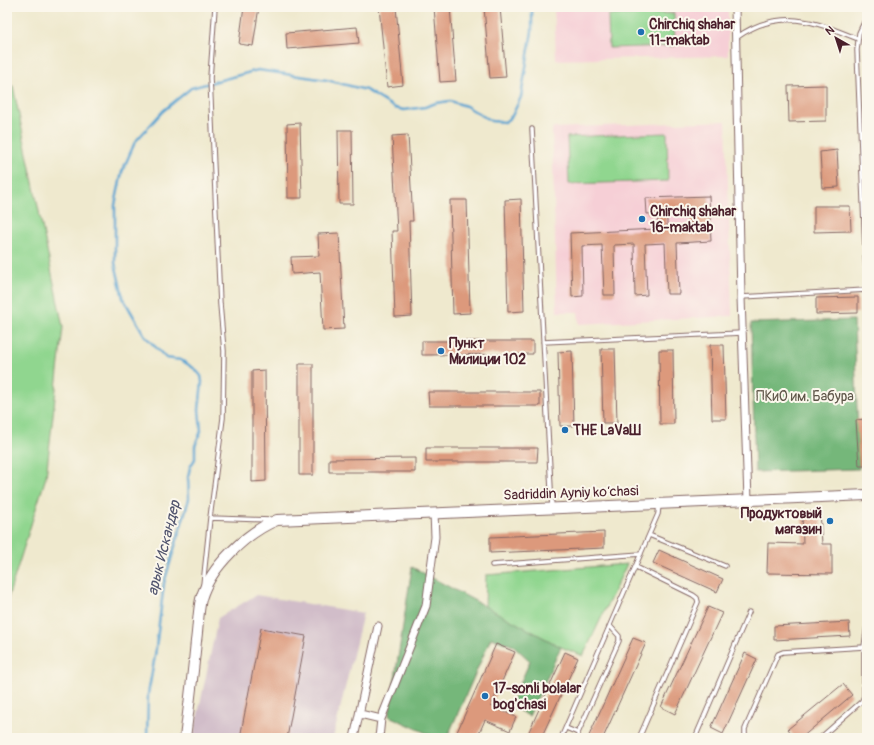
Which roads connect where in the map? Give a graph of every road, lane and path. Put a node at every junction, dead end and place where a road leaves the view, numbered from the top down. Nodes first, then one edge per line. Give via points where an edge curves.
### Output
1 (215, 7) edge
2 (735, 7) edge
3 (867, 16) edge
4 (735, 39) junction
5 (858, 39) junction
6 (532, 129) dead end
7 (867, 290) edge
8 (741, 296) junction
9 (867, 299) edge
10 (742, 333) junction
11 (543, 342) junction
12 (867, 495) edge
13 (748, 500) junction
14 (659, 504) junction
15 (552, 508) junction
16 (434, 513) junction
17 (210, 518) junction
18 (277, 520) junction
19 (649, 535) junction
20 (641, 554) junction
21 (492, 565) dead end
22 (725, 566) dead end
23 (636, 567) junction
24 (201, 599) junction
25 (749, 612) dead end
26 (867, 625) edge
27 (378, 626) dead end
28 (610, 626) junction
29 (864, 647) junction
30 (360, 714) junction
31 (381, 719) junction
32 (566, 728) junction
33 (578, 736) edge
34 (185, 738) edge
35 (354, 738) edge
36 (379, 738) edge
37 (561, 738) edge
38 (639, 738) edge
39 (695, 738) edge
40 (750, 738) edge
41 (820, 738) edge

1 - 17 lane via 210,78 224,351 223,418
2 - 4 street
3 - 5 lane
4 - 5 lane via 756,26 791,20 822,25
4 - 8 street
5 - 7 lane via 856,50
6 - 11 lane
7 - 8 lane
7 - 9 lane
8 - 10 street
10 - 11 lane
10 - 13 street
11 - 15 lane
12 - 13 street, Sadriddin Ayniy ko‘chasi
13 - 14 street, Sadriddin Ayniy ko‘chasi
14 - 15 street, Sadriddin Ayniy ko‘chasi
14 - 19 lane via 658,514
15 - 16 street, Sadriddin Ayniy ko‘chasi
16 - 18 street, Sadriddin Ayniy ko‘chasi
16 - 31 street via 434,537 426,606
17 - 18 lane
17 - 24 lane
18 - 24 street via 264,525 232,550 215,573
19 - 20 lane
19 - 22 lane
20 - 21 lane
20 - 23 lane
23 - 28 lane
23 - 38 lane via 693,595 698,602
24 - 34 street
25 - 39 lane
26 - 29 lane
27 - 30 street
28 - 32 lane
28 - 33 lane via 619,636 619,641
29 - 40 lane via 778,654 745,729 745,735
29 - 41 lane via 862,701
30 - 31 street
30 - 35 street
31 - 36 street
32 - 33 lane
32 - 37 lane

